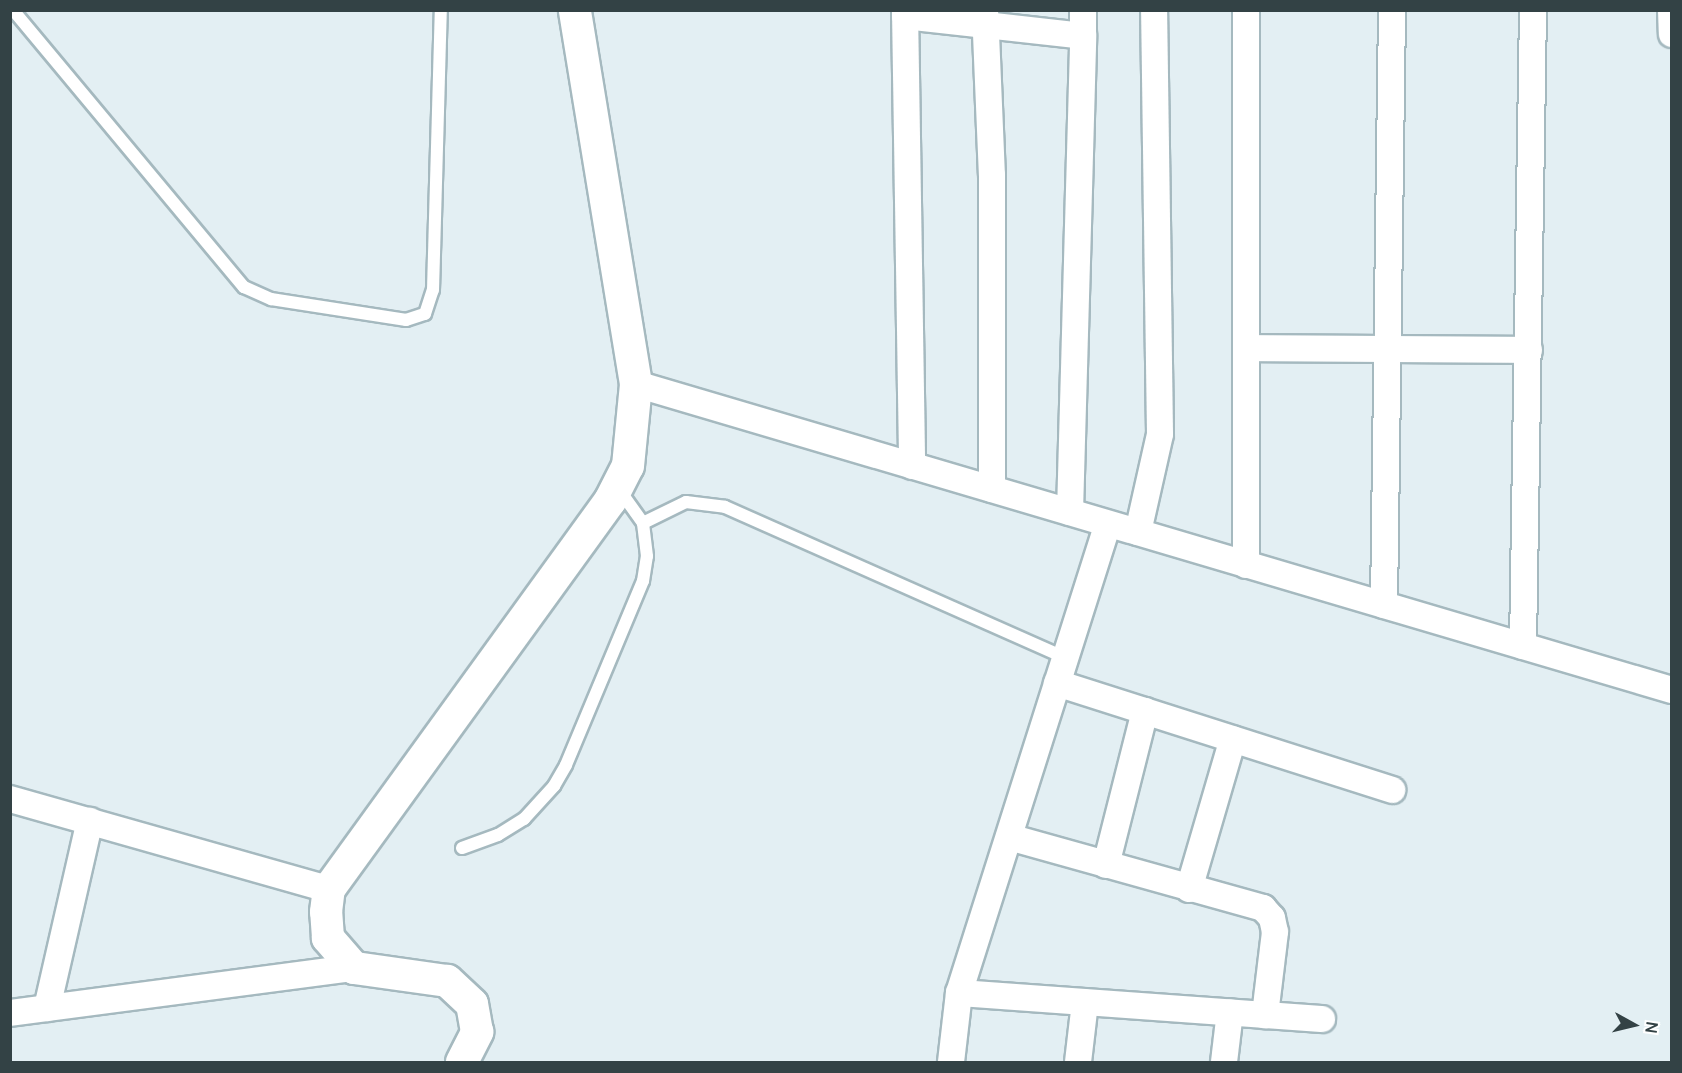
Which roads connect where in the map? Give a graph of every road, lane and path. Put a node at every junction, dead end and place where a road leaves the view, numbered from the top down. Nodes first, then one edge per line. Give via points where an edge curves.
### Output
1 (13, 10) edge
2 (441, 10) edge
3 (575, 10) edge
4 (1083, 10) edge
5 (1154, 10) edge
6 (1246, 10) edge
7 (1392, 10) edge
8 (1533, 10) edge
9 (1671, 10) edge
10 (905, 13) edge
11 (985, 18) edge
12 (1671, 34) edge
13 (1083, 36) junction
14 (1386, 347) junction
15 (1247, 348) junction
16 (1529, 350) junction
17 (636, 384) junction
18 (912, 466) junction
19 (617, 487) junction
20 (992, 489) junction
21 (1070, 512) junction
22 (643, 524) junction
23 (1108, 524) junction
24 (1138, 532) junction
25 (1246, 565) junction
26 (1384, 605) junction
27 (1523, 646) junction
28 (1066, 658) junction
29 (1057, 683) junction
30 (1671, 690) edge
31 (1144, 711) junction
32 (1233, 739) junction
33 (1392, 790) dead end
34 (10, 799) edge
35 (90, 821) junction
36 (1009, 837) junction
37 (462, 848) dead end
38 (1106, 865) junction
39 (329, 889) junction
40 (1189, 889) junction
41 (354, 968) junction
42 (959, 993) junction
43 (1085, 1002) junction
44 (47, 1008) junction
45 (1230, 1012) junction
46 (10, 1013) edge
47 (1265, 1015) junction
48 (1322, 1019) dead end
49 (462, 1062) edge
50 (951, 1062) edge
51 (1078, 1062) edge
52 (1224, 1062) edge

1 - 2 lane via 244,287 294,304 406,320 425,314 434,290
3 - 17 street
4 - 13 street
5 - 24 street via 1160,434
6 - 15 street
7 - 14 street
8 - 16 street
9 - 12 street
10 - 11 street
10 - 18 street
11 - 13 street
11 - 20 street via 992,176
13 - 21 street
14 - 15 street
14 - 16 street
14 - 26 street
15 - 25 street
16 - 27 street
17 - 18 street
17 - 19 street via 628,466
18 - 20 street
19 - 22 lane
19 - 39 street
20 - 21 street
21 - 23 street
22 - 28 lane via 686,502 705,501 726,507
22 - 37 lane via 643,581 554,786 524,819 498,835
23 - 24 street
23 - 28 street
24 - 25 street
25 - 26 street
26 - 27 street
27 - 30 street
28 - 29 street
29 - 31 street
29 - 36 street
31 - 32 street
31 - 38 street
32 - 33 street
32 - 40 street
34 - 35 street
35 - 39 street
35 - 44 street
36 - 38 street
36 - 42 street
38 - 40 street
39 - 41 street via 328,938
40 - 47 street via 1263,908 1272,918 1275,932
41 - 44 street
41 - 49 street via 447,981 472,1004 477,1032
42 - 43 street
42 - 50 street
43 - 45 street
43 - 51 street
44 - 46 street
45 - 47 street
45 - 52 street
47 - 48 street

